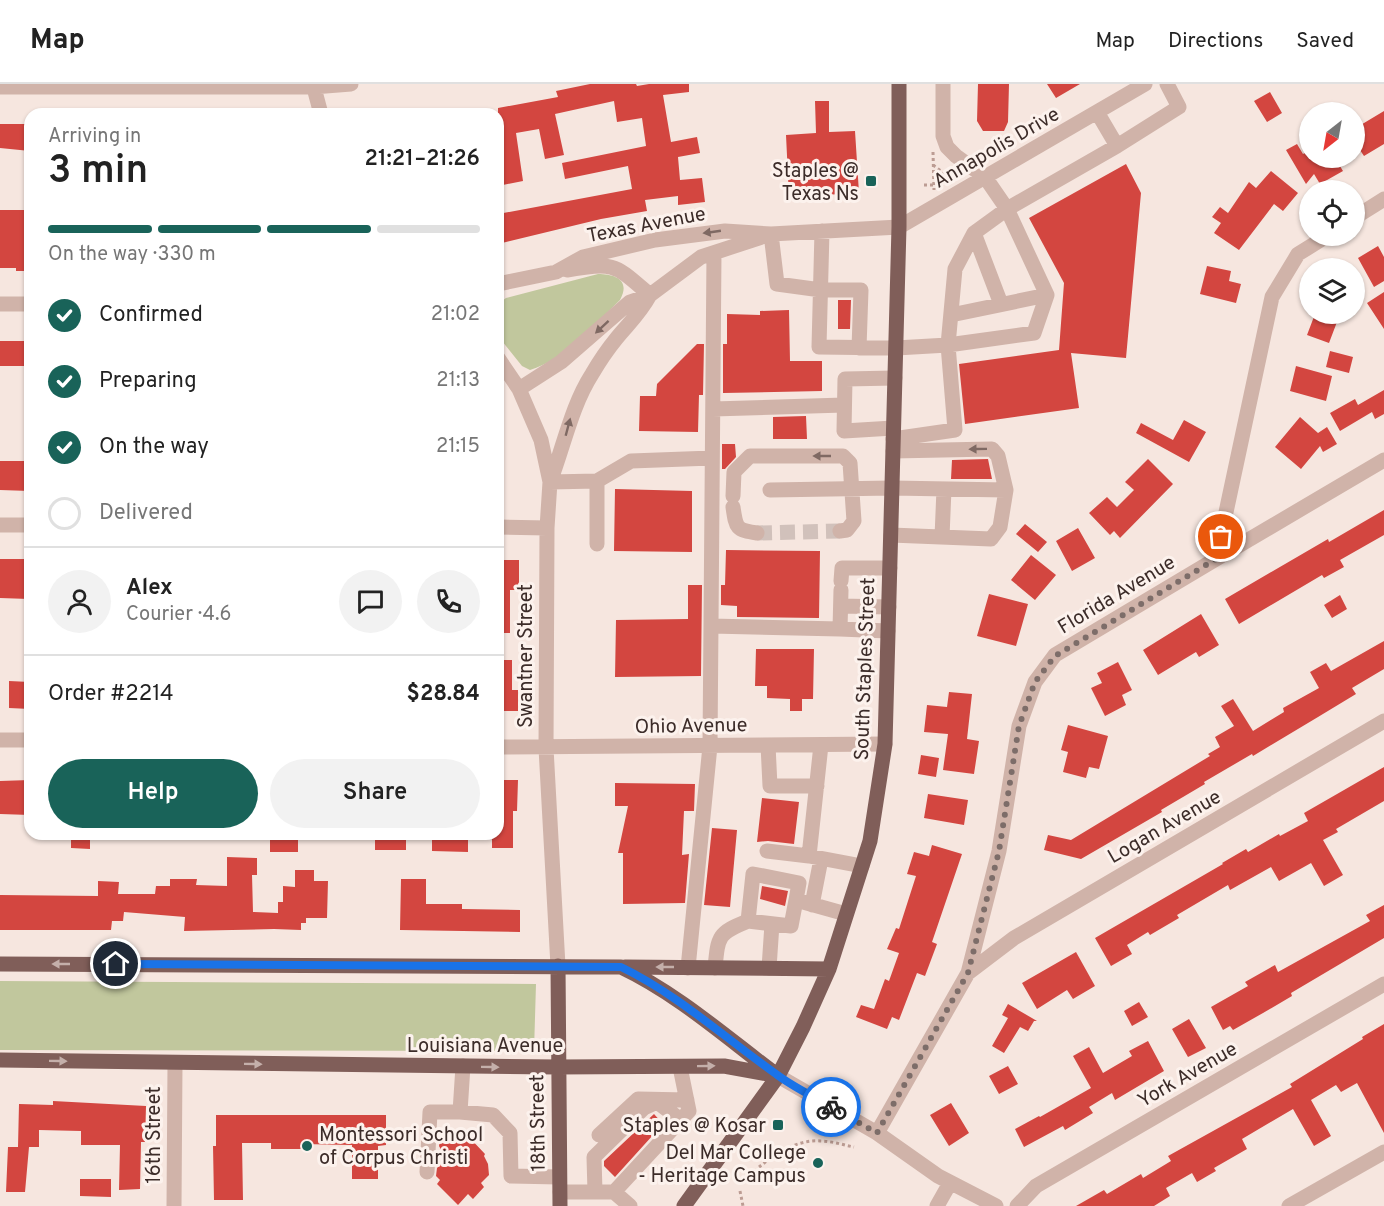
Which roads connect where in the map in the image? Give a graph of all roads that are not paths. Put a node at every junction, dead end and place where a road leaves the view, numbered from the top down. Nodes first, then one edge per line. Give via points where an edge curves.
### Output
1 (351, 84) edge
2 (899, 84) edge
3 (943, 84) edge
4 (1145, 84) edge
5 (1167, 84) edge
6 (313, 86) edge
7 (0, 87) edge
8 (319, 108) edge
9 (1098, 112) junction
10 (1117, 146) junction
11 (985, 177) junction
12 (1384, 199) edge
13 (1006, 209) junction
14 (1365, 211) edge
15 (899, 227) junction
16 (822, 231) junction
17 (974, 233) junction
18 (771, 234) junction
19 (1311, 246) edge
20 (714, 253) junction
21 (556, 272) junction
22 (504, 283) edge
23 (820, 290) junction
24 (650, 295) junction
25 (1047, 295) junction
26 (0, 304) edge
27 (24, 304) edge
28 (1001, 304) junction
29 (951, 315) junction
30 (948, 345) junction
31 (859, 348) junction
32 (896, 348) junction
33 (504, 367) edge
34 (895, 378) junction
35 (519, 389) junction
36 (844, 405) junction
37 (713, 409) junction
38 (893, 440) junction
39 (712, 458) junction
40 (1384, 460) edge
41 (597, 481) junction
42 (550, 482) junction
43 (892, 488) junction
44 (944, 489) junction
45 (770, 490) dead end
46 (853, 490) junction
47 (1006, 490) junction
48 (0, 525) edge
49 (24, 525) edge
50 (504, 527) edge
51 (547, 528) junction
52 (840, 531) dead end
53 (757, 533) tunnel mouth
54 (891, 535) junction
55 (942, 537) junction
56 (597, 544) dead end
57 (1216, 559) junction
58 (890, 568) junction
59 (841, 606) junction
60 (889, 607) junction
61 (711, 626) junction
62 (840, 629) junction
63 (888, 631) junction
64 (1384, 721) edge
65 (0, 740) edge
66 (24, 740) edge
67 (885, 744) junction
68 (768, 745) junction
69 (821, 745) junction
70 (710, 746) junction
71 (504, 747) edge
72 (546, 748) junction
73 (817, 786) junction
74 (767, 851) dead end
75 (810, 857) junction
76 (862, 866) junction
77 (799, 883) junction
78 (796, 900) junction
79 (812, 905) junction
80 (846, 914) junction
81 (748, 921) junction
82 (772, 924) junction
83 (0, 964) edge
84 (558, 966) junction
85 (621, 967) junction
86 (688, 968) junction
87 (715, 968) junction
88 (769, 968) junction
89 (829, 969) junction
90 (968, 973) junction
91 (1384, 984) edge
92 (0, 1060) edge
93 (175, 1064) junction
94 (463, 1066) junction
95 (557, 1067) junction
96 (680, 1067) junction
97 (778, 1076) junction
98 (687, 1100) junction
99 (460, 1112) junction
100 (681, 1120) junction
101 (877, 1133) junction
102 (599, 1135) dead end
103 (1384, 1152) edge
104 (427, 1172) dead end
105 (950, 1183) junction
106 (560, 1192) edge
107 (595, 1192) junction
108 (614, 1192) junction
109 (174, 1206) edge
110 (630, 1206) edge
111 (684, 1206) edge
112 (937, 1206) edge
113 (996, 1206) edge
114 (1017, 1206) edge
115 (1289, 1206) edge

1 - 6 street
2 - 15 main road, South Staples Street
3 - 11 street via 943,136 947,147
4 - 9 street, Annapolis Drive
5 - 10 street via 1179,107
6 - 7 street
6 - 8 street
9 - 10 street
9 - 11 street, Annapolis Drive
10 - 13 street
11 - 13 street
11 - 15 street, Annapolis Drive
12 - 14 street
13 - 17 street
13 - 25 street
15 - 16 street, Texas Avenue
15 - 32 main road, South Staples Street
16 - 18 street, Texas Avenue
16 - 23 street
17 - 28 street
17 - 29 street via 955,269
18 - 20 street, Texas Avenue
18 -> 21 street, Texas Avenue via 725,231 655,240 583,257
18 - 23 street via 777,284
19 - 57 street via 1298,254 1272,297
20 - 24 street, Texas Avenue via 700,257
20 - 37 street
21 - 22 street, Texas Avenue
21 - 24 street via 610,265
23 - 31 street via 819,347
23 - 31 street via 861,290
24 -> 35 street, Texas Avenue via 630,302 561,362
42 -> 24 street, Texas Avenue via 570,418 591,375
25 - 28 street
25 - 30 street via 1034,333
26 - 27 street
28 - 29 street
29 - 30 street
30 - 32 street
30 - 38 street via 955,430
31 - 32 street
32 - 34 main road, South Staples Street
33 - 35 street, Swantner Street
34 - 36 street via 845,379
34 - 38 main road, South Staples Street
35 - 42 street, Swantner Street via 541,440
36 - 37 street
36 - 38 street via 844,431
37 - 39 street
38 - 43 main road, South Staples Street
47 -> 38 street via 998,456 992,449
39 - 41 street via 631,461
39 - 61 street
40 - 57 street, Florida Avenue
41 - 42 street
41 - 56 street
42 - 51 street, Swantner Street
43 - 44 street
43 - 46 street
43 - 54 main road, South Staples Street
44 - 47 street
44 - 55 street
45 - 46 street
46 - 52 street via 854,521 847,530
46 -> 53 street via 850,463 843,456 750,456 734,472 733,502 736,526
47 - 55 street via 999,527 991,539
48 - 49 street
50 - 51 street
51 - 72 street, Swantner Street
54 - 55 street
54 - 58 main road, South Staples Street
57 - 90 street, Florida Avenue via 1055,656 1035,682 1019,726 999,851
58 - 59 street via 842,568
58 - 60 main road, South Staples Street
59 - 60 street
59 - 62 street
60 - 63 main road, South Staples Street
61 - 62 street
61 - 70 street
62 - 63 street
63 - 67 main road, South Staples Street
64 - 90 street, Logan Avenue via 1014,938
65 - 66 street
67 - 69 street, Ohio Avenue
67 - 76 main road, South Staples Street via 870,841
68 - 69 street, Ohio Avenue
68 - 70 street, Ohio Avenue
68 - 73 street via 770,786
69 - 73 street
70 - 72 street, Ohio Avenue
70 - 86 street
71 - 72 street, Ohio Avenue
72 - 84 street, Swantner Street
73 - 75 street
74 - 75 street
75 - 76 street
75 - 77 street
75 - 79 street
76 - 80 main road, South Staples Street
77 - 78 street
77 - 81 street via 753,874
78 - 79 street
78 - 82 street via 791,926
79 - 80 street
80 - 89 main road, South Staples Street
81 - 82 street
81 - 87 street via 726,930 717,944
82 - 88 street
84 -> 83 main road
84 - 85 main road
84 - 95 main road, 18th Street
86 -> 85 main road
85 - 97 main road via 693,1012
86 - 87 main road
87 - 88 main road
88 - 89 main road
89 - 97 main road, South Staples Street
90 - 101 street, Florida Avenue
91 - 114 street, York Avenue via 1036,1186
92 -> 93 main road, Louisiana Avenue
93 -> 94 main road, Louisiana Avenue
93 - 109 street, 16th Street
94 -> 95 main road, Louisiana Avenue
94 - 99 street
95 - 96 main road, Louisiana Avenue
95 - 106 main road, 18th Street
96 -> 97 main road, Louisiana Avenue via 724,1066
96 - 98 street
97 - 101 street
97 - 111 main road, South Staples Street
98 - 100 street via 688,1111
98 - 102 street via 638,1099
99 - 104 street via 430,1112
99 - 106 street via 493,1115 510,1133 511,1176
100 - 107 street via 657,1102 644,1108 594,1156
100 - 108 street
101 - 105 street
103 - 115 street
105 - 112 street
105 - 113 street
106 - 107 street
107 - 108 street
108 - 110 street

